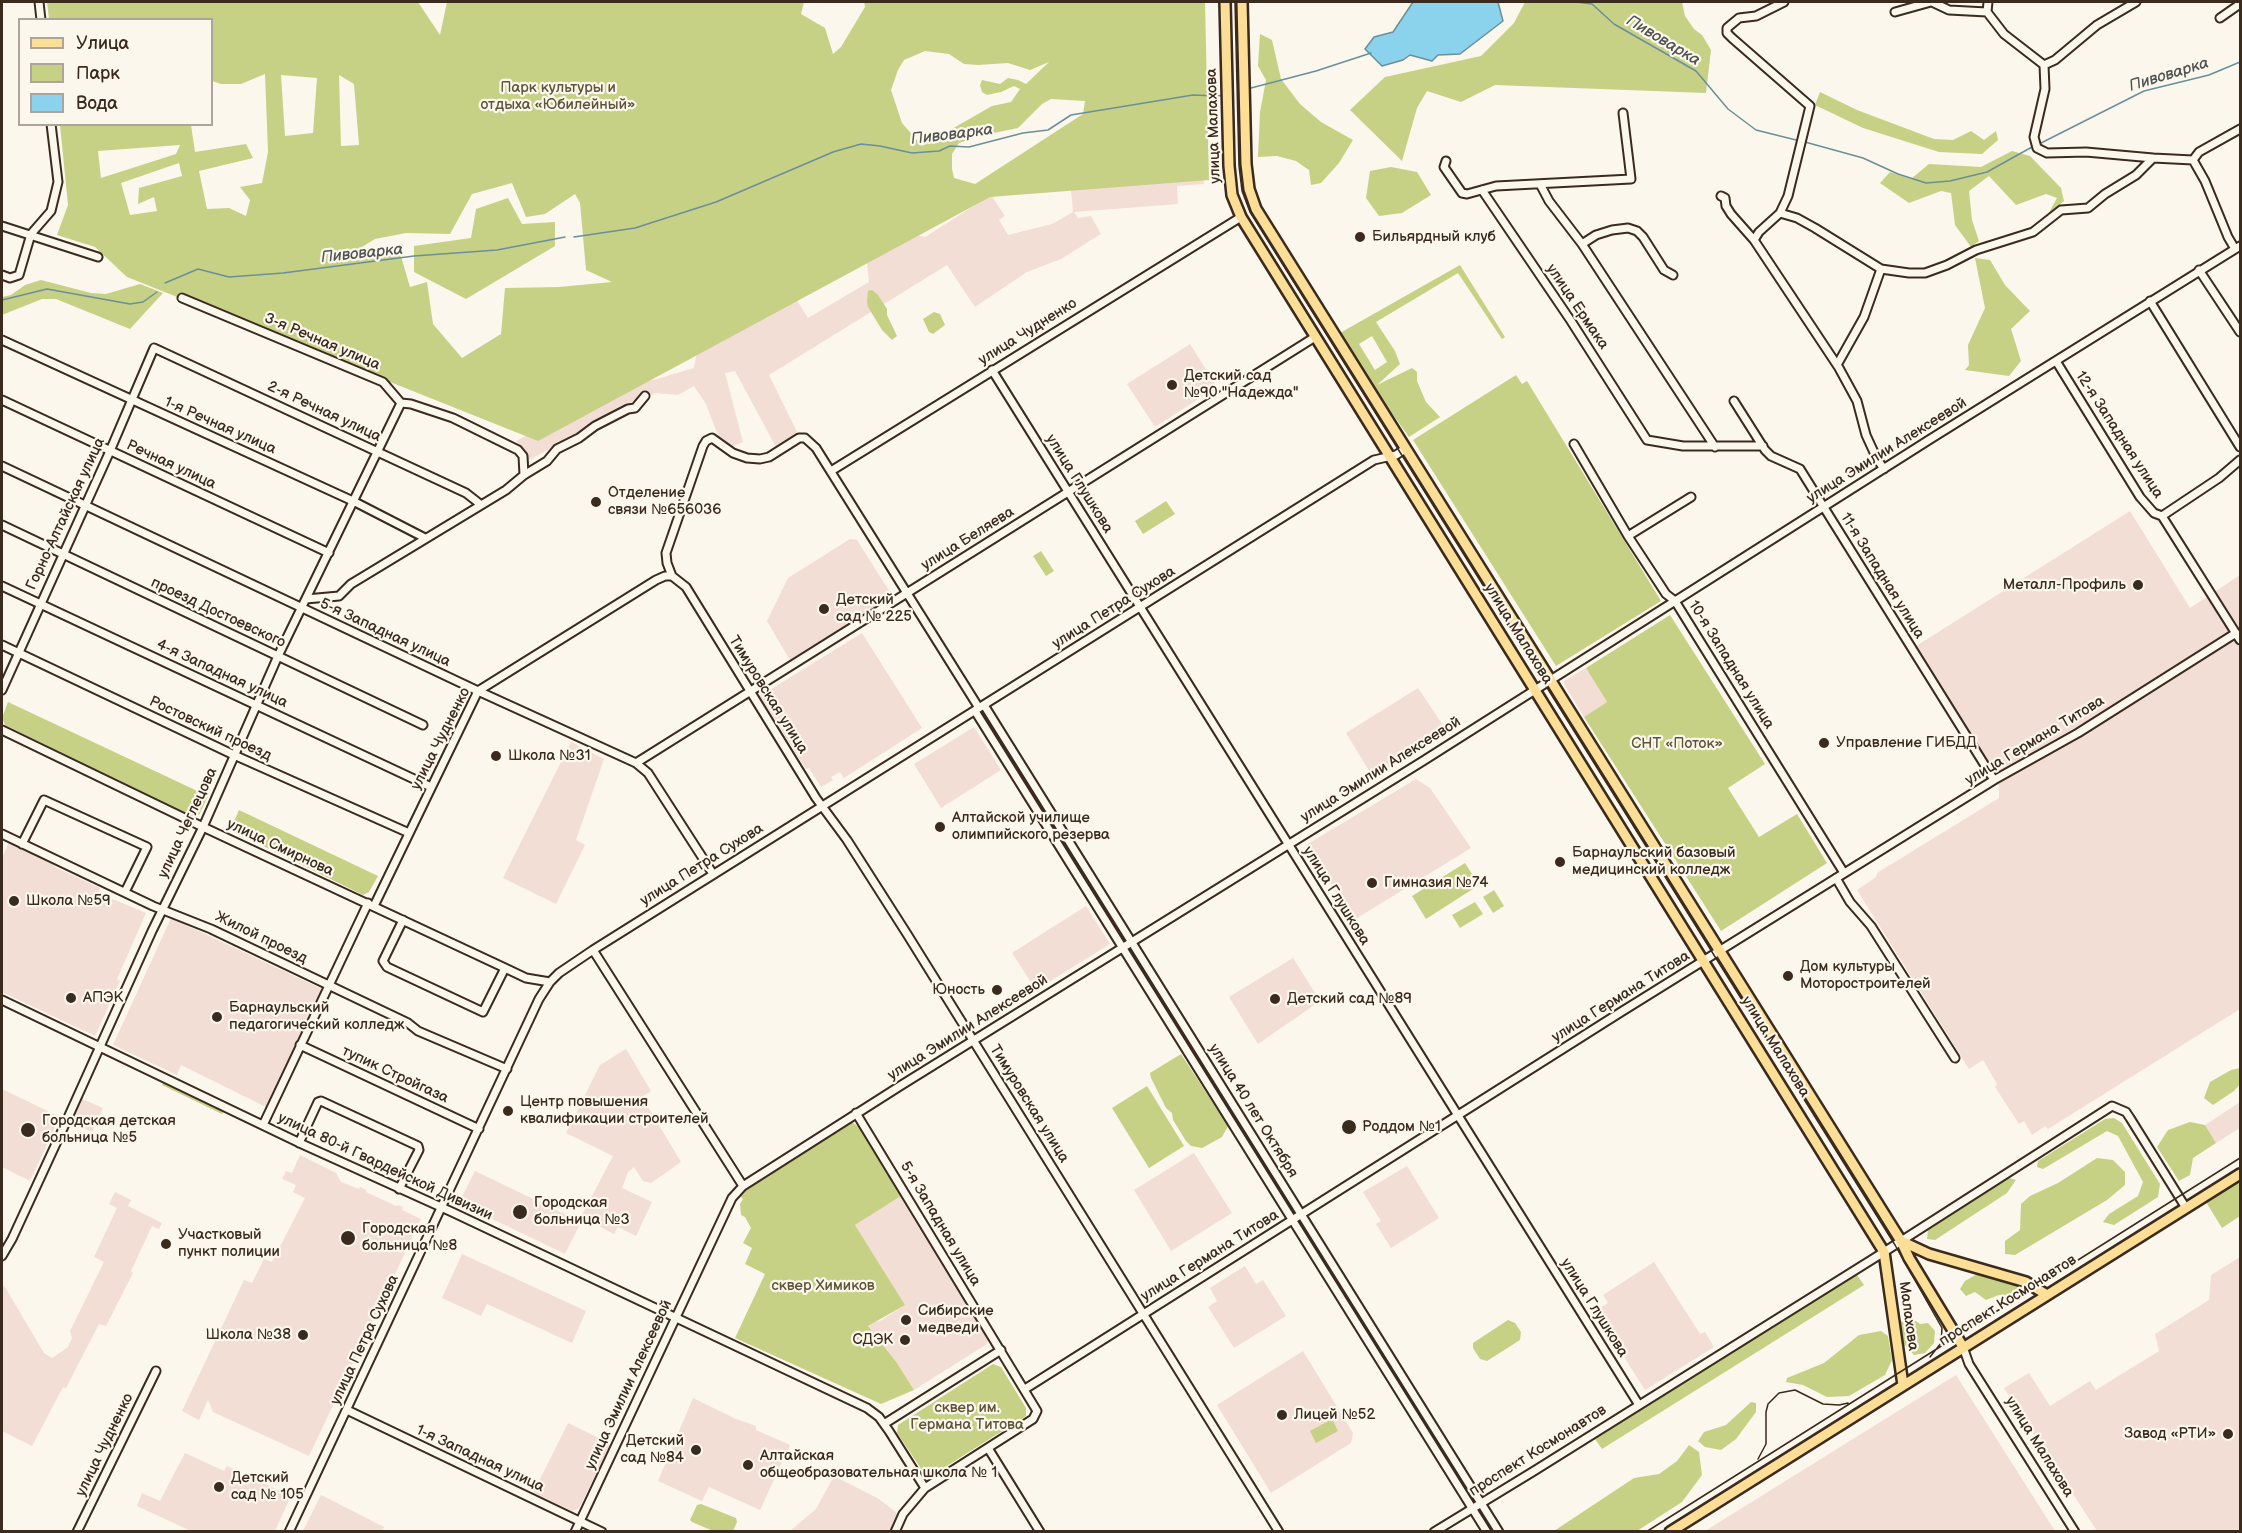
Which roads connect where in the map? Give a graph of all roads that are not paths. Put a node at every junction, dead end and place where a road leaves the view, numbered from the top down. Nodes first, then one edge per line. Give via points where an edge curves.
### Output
1 (39, 2) edge
2 (1225, 2) edge
3 (1242, 2) edge
4 (1784, 2) edge
5 (1931, 2) edge
6 (1988, 2) edge
7 (2136, 2) edge
8 (2241, 4) edge
9 (1895, 12) dead end
10 (1987, 12) junction
11 (41, 18) edge
12 (2220, 18) dead end
13 (2044, 65) junction
14 (1623, 113) dead end
15 (51, 126) edge
16 (2241, 129) edge
17 (2153, 158) junction
18 (2193, 160) junction
19 (1446, 161) dead end
20 (1540, 184) junction
21 (1482, 190) junction
22 (1721, 196) dead end
23 (1780, 213) junction
24 (1241, 217) junction
25 (2, 226) edge
26 (31, 234) junction
27 (1754, 240) junction
28 (1582, 244) junction
29 (2238, 247) edge
30 (98, 257) dead end
31 (1881, 269) junction
32 (2199, 270) junction
33 (2, 274) edge
34 (1673, 275) dead end
35 (182, 298) dead end
36 (2150, 301) junction
37 (2241, 332) edge
38 (1315, 337) junction
39 (2, 340) edge
40 (154, 348) joint
41 (2056, 361) junction
42 (1837, 365) junction
43 (992, 370) junction
44 (645, 396) dead end
45 (2, 400) edge
46 (131, 400) junction
47 (1734, 401) dead end
48 (401, 403) junction
49 (1574, 444) dead end
50 (1763, 446) junction
51 (1715, 447) junction
52 (2241, 447) edge
53 (1405, 449) junction
54 (110, 451) junction
55 (378, 452) junction
56 (1389, 457) junction
57 (2241, 460) edge
58 (2, 466) edge
59 (1884, 469) junction
60 (831, 471) junction
61 (524, 475) junction
62 (1068, 492) junction
63 (1691, 497) dead end
64 (355, 502) junction
65 (480, 504) junction
66 (86, 505) junction
67 (1823, 507) junction
68 (2162, 516) junction
69 (2, 525) edge
70 (1628, 536) junction
71 (425, 538) junction
72 (329, 553) junction
73 (62, 554) junction
74 (672, 576) junction
75 (2, 586) edge
76 (908, 593) junction
77 (306, 599) junction
78 (1675, 601) junction
79 (39, 604) junction
80 (1140, 607) junction
81 (302, 609) junction
82 (2238, 637) edge
83 (2, 645) edge
84 (18, 653) junction
85 (278, 656) junction
86 (1550, 681) junction
87 (2, 690) edge
88 (1535, 690) junction
89 (478, 692) junction
90 (749, 692) junction
91 (256, 705) junction
92 (979, 708) junction
93 (423, 725) dead end
94 (2, 730) edge
95 (234, 755) junction
96 (636, 763) junction
97 (1994, 780) junction
98 (432, 787) junction
99 (822, 806) junction
100 (203, 827) junction
101 (409, 833) junction
102 (2, 834) edge
103 (22, 844) junction
104 (1288, 844) junction
105 (1844, 873) junction
106 (713, 874) junction
107 (1836, 878) junction
108 (125, 892) junction
109 (371, 904) junction
110 (163, 909) junction
111 (403, 920) junction
112 (1132, 942) junction
113 (1122, 948) junction
114 (593, 950) junction
115 (1719, 952) junction
116 (1704, 961) junction
117 (505, 968) junction
118 (550, 982) junction
119 (330, 986) junction
120 (2, 1000) edge
121 (973, 1040) junction
122 (300, 1045) junction
123 (99, 1047) junction
124 (1955, 1058) dead end
125 (507, 1069) junction
126 (856, 1113) junction
127 (1458, 1116) junction
128 (263, 1125) junction
129 (479, 1129) junction
130 (299, 1143) junction
131 (2241, 1174) edge
132 (743, 1186) junction
133 (399, 1189) junction
134 (442, 1208) junction
135 (2186, 1208) junction
136 (1302, 1214) junction
137 (1292, 1220) junction
138 (1901, 1241) junction
139 (2, 1252) edge
140 (1884, 1252) junction
141 (2046, 1295) junction
142 (1143, 1313) junction
143 (675, 1318) junction
144 (1963, 1347) junction
145 (1000, 1350) junction
146 (156, 1371) dead end
147 (1903, 1385) junction
148 (1024, 1389) junction
149 (1639, 1406) junction
150 (346, 1410) junction
151 (884, 1424) junction
152 (988, 1448) junction
153 (925, 1488) junction
154 (1482, 1503) junction
155 (1472, 1509) junction
156 (580, 1521) junction
157 (77, 1532) edge
158 (289, 1532) edge
159 (576, 1532) edge
160 (602, 1532) edge
161 (895, 1532) edge
162 (1040, 1532) edge
163 (1279, 1532) edge
164 (1434, 1532) edge
165 (1487, 1532) edge
166 (1499, 1532) edge
167 (1670, 1532) edge
168 (2074, 1532) edge

1 - 11 street
2 - 24 main road, улица Малахова via 1229,166 1232,195
3 - 53 main road, улица Малахова via 1246,154 1252,198
4 - 23 street via 1756,16 1739,18 1727,28 1732,38 1810,106 1788,196
5 - 9 street
5 - 10 street via 1949,10
6 - 10 street
7 - 13 street
8 - 12 street
10 - 13 street via 2004,34
13 - 17 street via 2045,89 2034,137 2037,148 2047,153
14 - 20 street via 1631,179
15 - 26 street via 56,195 51,211
16 - 18 street via 2199,152
17 - 18 street
17 - 31 street via 2136,175 2088,208 2061,210 2032,232 1924,273
18 - 29 street via 2228,237
19 - 21 street via 1444,167 1462,193
20 - 21 street
20 - 28 street
21 - 51 street, улица Ермака via 1647,440
22 - 27 street
23 - 27 street
23 - 31 street via 1797,218
24 - 38 main road, улица Малахова
24 - 43 street, улица Чудненко
25 - 26 street
26 - 30 street
26 - 33 street via 19,275 16,278
27 - 42 street
28 - 34 street via 1612,230 1637,231 1664,270
28 - 51 street
29 - 32 street, улица Эмилии Алексеевой
31 - 42 street via 1864,317
32 - 36 street, улица Эмилии Алексеевой
32 - 37 street
35 - 48 street, 3-я Речная улица via 383,382
36 - 41 street, улица Эмилии Алексеевой
36 - 52 street
38 - 56 main road, улица Малахова
38 - 62 street, улица Беляева
39 - 46 street, 1-я Речная улица
40 - 46 street, Горно-Алтайская улица
40 - 55 street, 2-я Речная улица
41 - 59 street, улица Эмилии Алексеевой
41 - 68 street, 12-я Западная улица via 2140,497
42 - 59 street via 1857,401 1866,435
43 - 60 street, улица Чудненко
43 - 62 street, улица Глушкова
44 - 61 street via 635,408 595,426
45 - 54 street, Речная улица
46 - 54 street, Горно-Алтайская улица
46 - 64 street, 1-я Речная улица
47 - 50 street, 11-я Западная улица
48 - 55 street, улица Чеглецова
48 - 61 street via 453,418 518,450 523,456
49 - 70 street, 10-я Западная улица
50 - 51 street
50 - 67 street, 11-я Западная улица via 1771,456 1800,469
53 - 56 street, улица Петра Сухова
53 - 86 main road, улица Малахова
54 - 66 street, Горно-Алтайская улица
54 - 72 street, Речная улица
55 - 64 street, улица Чеглецова
55 - 65 street, 2-я Речная улица via 466,493
56 - 80 street, улица Петра Сухова via 1374,460
56 - 88 main road, улица Малахова
57 - 68 street
58 - 66 street, 5-я Западная улица
59 - 67 street, улица Эмилии Алексеевой
60 - 74 street, улица 40 лет Октября via 805,438 760,459 733,453 712,438 706,441 666,553
60 - 76 street, улица 40 лет Октября
61 - 65 street
62 - 76 street, улица Беляева
62 - 80 street, улица Глушкова
63 - 70 street
64 - 71 street, 1-я Речная улица
64 - 72 street, улица Чеглецова
65 - 71 street
66 - 73 street, Горно-Алтайская улица
66 - 81 street, 5-я Западная улица
67 - 78 street, улица Эмилии Алексеевой
67 - 97 street, 11-я Западная улица
68 - 82 street, 12-я Западная улица
69 - 73 street, проезд Достоевского
70 - 78 street, 10-я Западная улица via 1666,594
71 - 77 street via 351,584 339,596
72 - 77 street, улица Чеглецова
73 - 79 street, Горно-Алтайская улица
73 - 85 street, проезд Достоевского
74 - 89 street, улица Чудненко via 656,580
74 - 90 street, Тимуровская улица via 686,587
75 - 79 street, 4-я Западная улица
76 - 90 street, улица Беляева
76 - 92 street, улица 40 лет Октября
77 - 81 street, улица Чеглецова
78 - 86 street, улица Эмилии Алексеевой
78 - 105 street, 10-я Западная улица
79 - 84 street, Горно-Алтайская улица
79 - 91 street, 4-я Западная улица
80 - 92 street, улица Петра Сухова
80 - 104 street, улица Глушкова
81 - 85 street, улица Чеглецова
81 - 89 street, 5-я Западная улица
82 - 97 street, улица Германа Титова
83 - 84 street, Ростовский проезд
84 - 87 street, Горно-Алтайская улица
84 - 95 street, Ростовский проезд
85 - 91 street, улица Чеглецова
85 - 93 street, проезд Достоевского
86 - 88 street, улица Эмилии Алексеевой
86 - 115 main road, улица Малахова
88 - 104 street, улица Эмилии Алексеевой
88 - 116 main road, улица Малахова
89 - 96 street, 5-я Западная улица
89 - 98 street, улица Чудненко
90 - 96 street, улица Беляева
90 - 99 street, Тимуровская улица
91 - 95 street, улица Чеглецова
91 - 98 street, 4-я Западная улица
92 - 99 street, улица Петра Сухова
92 - 112 street, улица 40 лет Октября
92 - 113 street, улица 40 лет Октября
94 - 100 street, улица Смирнова
95 - 100 street, улица Чеглецова
95 - 101 street, Ростовский проезд
96 - 106 street, 5-я Западная улица via 648,773
97 - 105 street, улица Германа Титова
98 - 101 street, улица Чудненко
99 - 106 street, улица Петра Сухова
99 - 121 street, Тимуровская улица
100 - 109 street, улица Смирнова
100 - 110 street, улица Чеглецова
101 - 109 street, улица Чудненко
102 - 103 street, Жилой проезд
103 - 108 street, Жилой проезд
103 - 108 street via 44,800 147,847
104 - 112 street, улица Эмилии Алексеевой
104 - 127 street, улица Глушкова
105 - 107 street, улица Германа Титова
106 - 114 street, улица Петра Сухова
107 - 115 street, улица Германа Титова
107 - 124 street
108 - 110 street, Жилой проезд
109 - 111 street, улица Смирнова
109 - 119 street, улица Чудненко
110 - 119 street, Жилой проезд
110 - 123 street, улица Чеглецова
111 - 117 street, улица Смирнова
111 - 117 street via 383,961 397,972 483,1011
112 - 113 street, улица Эмилии Алексеевой
112 - 136 street, улица 40 лет Октября
113 - 121 street, улица Эмилии Алексеевой
113 - 137 street, улица 40 лет Октября
114 - 118 street, улица Петра Сухова
114 - 132 street
115 - 116 street, улица Германа Титова
115 - 138 main road, улица Малахова
116 - 127 street, улица Германа Титова
116 - 140 main road, улица Малахова
117 - 118 street, улица Смирнова via 526,978
118 - 125 street, улица Петра Сухова
119 - 122 street, улица Чудненко
119 - 125 street, Жилой проезд via 418,1031
120 - 123 street, улица 80-й Гвардейской Дивизии
121 - 126 street, улица Эмилии Алексеевой
121 - 142 street, Тимуровская улица
122 - 128 street, улица Чудненко
122 - 129 street, тупик Стройгаза
123 - 128 street, улица 80-й Гвардейской Дивизии
123 - 139 street, улица Чеглецова via 12,1239
125 - 129 street, улица Петра Сухова
126 - 132 street, улица Эмилии Алексеевой
126 - 145 street, 5-я Западная улица
127 - 136 street, улица Германа Титова
127 - 149 street, улица Глушкова
128 - 130 street, улица 80-й Гвардейской Дивизии
129 - 134 street, улица Петра Сухова
130 - 133 street, улица 80-й Гвардейской Дивизии
130 - 133 street via 321,1101 418,1146
131 - 135 main road, проспект Космонавтов
132 - 143 street, улица Эмилии Алексеевой via 732,1198
133 - 134 street, улица 80-й Гвардейской Дивизии
134 - 143 street, улица 80-й Гвардейской Дивизии
134 - 150 street, улица Петра Сухова
135 - 138 street, проспект Космонавтов via 2126,1112 2112,1106
135 - 141 main road, проспект Космонавтов
136 - 137 street, улица Германа Титова
136 - 154 street, улица 40 лет Октября
137 - 142 street, улица Германа Титова
137 - 155 street, улица 40 лет Октября
138 - 140 street, проспект Космонавтов
138 - 141 main road via 1929,1254 2026,1282
138 - 144 main road, Малахова
140 - 147 main road, Малахова
140 - 149 street, проспект Космонавтов
141 - 144 main road, проспект Космонавтов
142 - 148 street, улица Германа Титова
142 - 163 street, Тимуровская улица
143 - 151 street, улица 80-й Гвардейской Дивизии via 867,1408
143 - 156 street, улица Эмилии Алексеевой
144 - 147 main road, проспект Космонавтов
144 - 168 street, улица Малахова via 1969,1364
145 - 148 street
145 - 151 street
146 - 157 street, улица Чудненко
147 - 167 main road, проспект Космонавтов
148 - 152 street via 1037,1415
149 - 154 street, проспект Космонавтов
150 - 156 street, 1-я Западная улица
150 - 158 street, улица Петра Сухова
151 - 153 street
152 - 153 street
152 - 162 street
153 - 161 street via 903,1514
154 - 155 street, проспект Космонавтов
154 - 166 street, улица 40 лет Октября
155 - 164 street, проспект Космонавтов
155 - 165 street, улица 40 лет Октября
156 - 159 street, улица Эмилии Алексеевой
156 - 160 street, 1-я Западная улица

